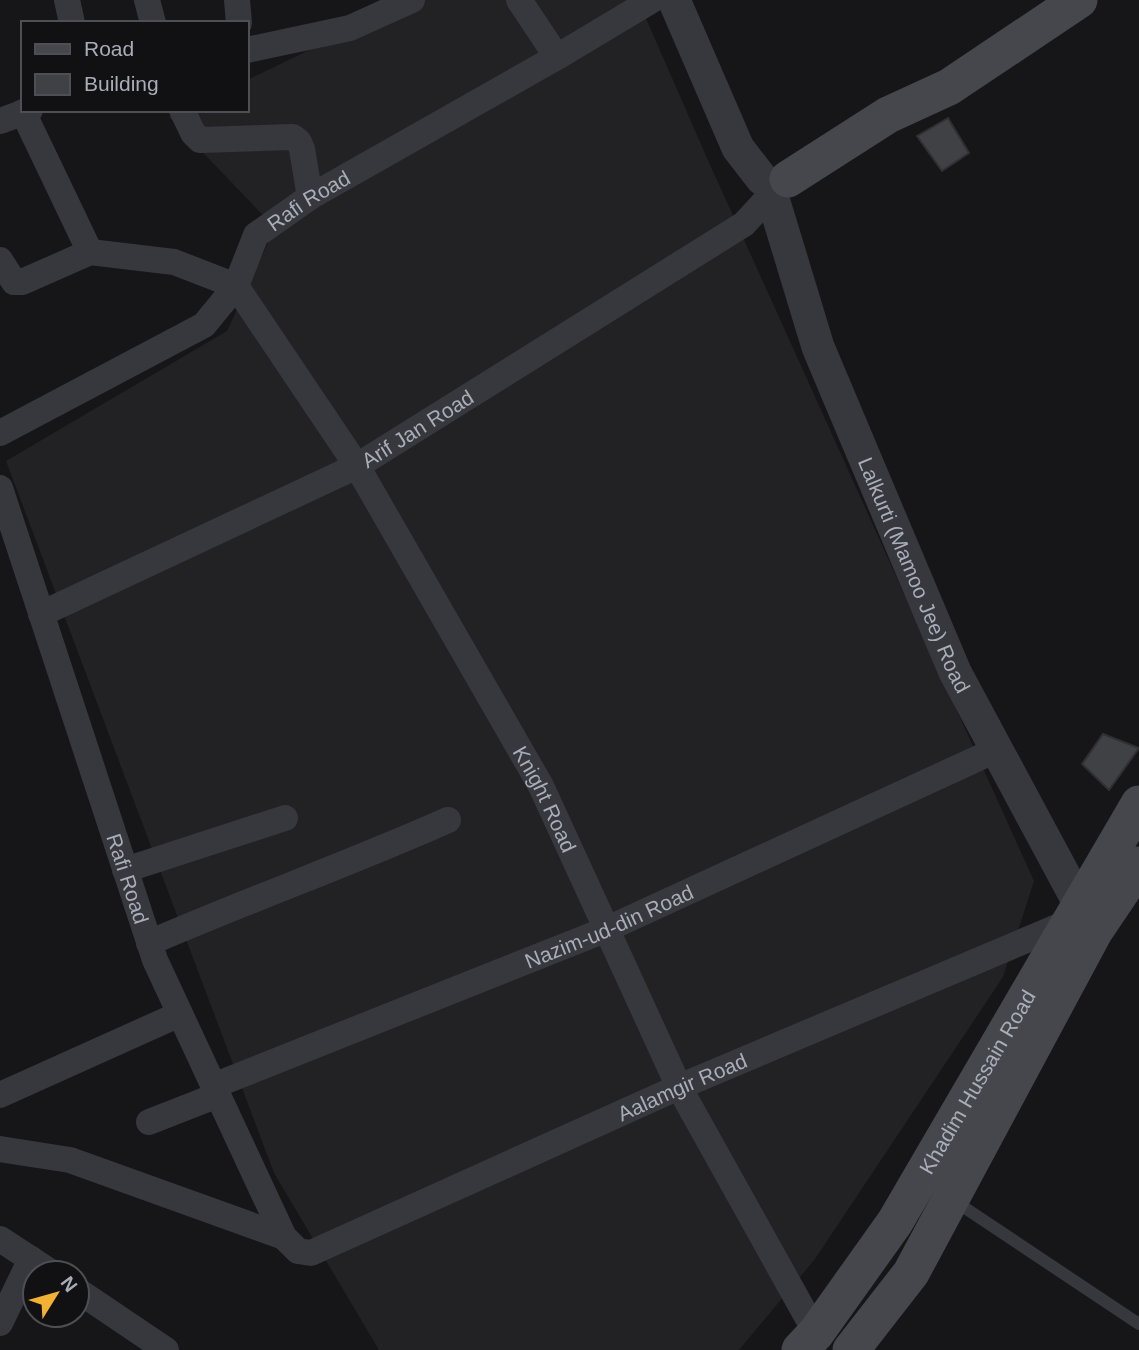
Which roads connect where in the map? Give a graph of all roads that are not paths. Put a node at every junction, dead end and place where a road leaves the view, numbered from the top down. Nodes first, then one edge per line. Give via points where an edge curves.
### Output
1 (67, 0) edge
2 (147, 0) edge
3 (237, 0) edge
4 (519, 0) edge
5 (652, 0) edge
6 (674, 0) edge
7 (1036, 0) edge
8 (1079, 0) edge
9 (403, 3) edge
10 (72, 21) edge
11 (152, 21) edge
12 (239, 21) edge
13 (248, 50) edge
14 (557, 57) junction
15 (183, 112) edge
16 (17, 115) edge
17 (888, 115) junction
18 (772, 190) junction
19 (310, 197) junction
20 (90, 252) junction
21 (0, 260) edge
22 (236, 286) junction
23 (0, 433) edge
24 (357, 466) junction
25 (0, 488) edge
26 (10, 550) edge
27 (41, 614) junction
28 (996, 750) junction
29 (1139, 804) edge
30 (285, 818) dead end
31 (448, 820) dead end
32 (1139, 864) edge
33 (125, 870) junction
34 (1081, 920) junction
35 (605, 930) junction
36 (149, 943) junction
37 (180, 1014) junction
38 (678, 1087) junction
39 (216, 1090) junction
40 (0, 1095) edge
41 (149, 1122) dead end
42 (1, 1150) edge
43 (951, 1198) junction
44 (0, 1239) edge
45 (291, 1244) junction
46 (30, 1259) edge
47 (21, 1294) edge
48 (91, 1299) edge
49 (0, 1324) edge
50 (1139, 1324) edge
51 (808, 1342) edge
52 (166, 1350) edge
53 (851, 1350) edge

1 - 10 street
2 - 11 street
3 - 12 street
4 - 14 street
5 - 14 street, Rafi Road
6 - 18 street, Lalkurti (Mamoo Jee) Road via 738,148
7 - 17 main road via 937,67
8 - 17 main road via 949,87
9 - 13 street via 350,28
14 - 19 street, Rafi Road
15 - 19 street via 200,140 293,137 302,149
16 - 20 street
17 - 18 main road
18 - 24 street, Arif Jan Road via 744,224
18 - 28 street, Lalkurti (Mamoo Jee) Road via 818,347 955,672
19 - 22 street, Rafi Road via 256,235
20 - 21 street via 22,282 14,282
20 - 22 street via 174,262
22 - 23 street, Rafi Road via 204,325
22 - 24 street, Knight Road
24 - 27 street, Arif Jan Road
24 - 35 street, Knight Road via 541,786
25 - 26 street, Rafi Road
26 - 27 street, Rafi Road
27 - 33 street, Rafi Road
28 - 34 street, Lalkurti (Mamoo Jee) Road
28 - 35 street, Nazim-ud-din Road
29 - 34 main road, Khadim Hussain Road
30 - 33 street
31 - 36 street
32 - 34 main road, Khadim Hussain Road
33 - 36 street, Rafi Road
34 - 38 street, Aalamgir Road
34 - 43 main road, Khadim Hussain Road
34 - 51 main road, Khadim Hussain Road via 895,1222
35 - 38 street, Knight Road
35 - 39 street, Nazim-ud-din Road
36 - 37 street, Rafi Road
37 - 39 street, Rafi Road
37 - 40 street
38 - 45 street, Aalamgir Road via 311,1253
38 - 51 street, Knight Road
39 - 41 street, Nazim-ud-din Road
39 - 45 street, Rafi Road
42 - 45 street via 70,1160
43 - 50 lane
43 - 53 main road, Khadim Hussain Road via 911,1273
44 - 46 street
47 - 49 street
48 - 52 street

